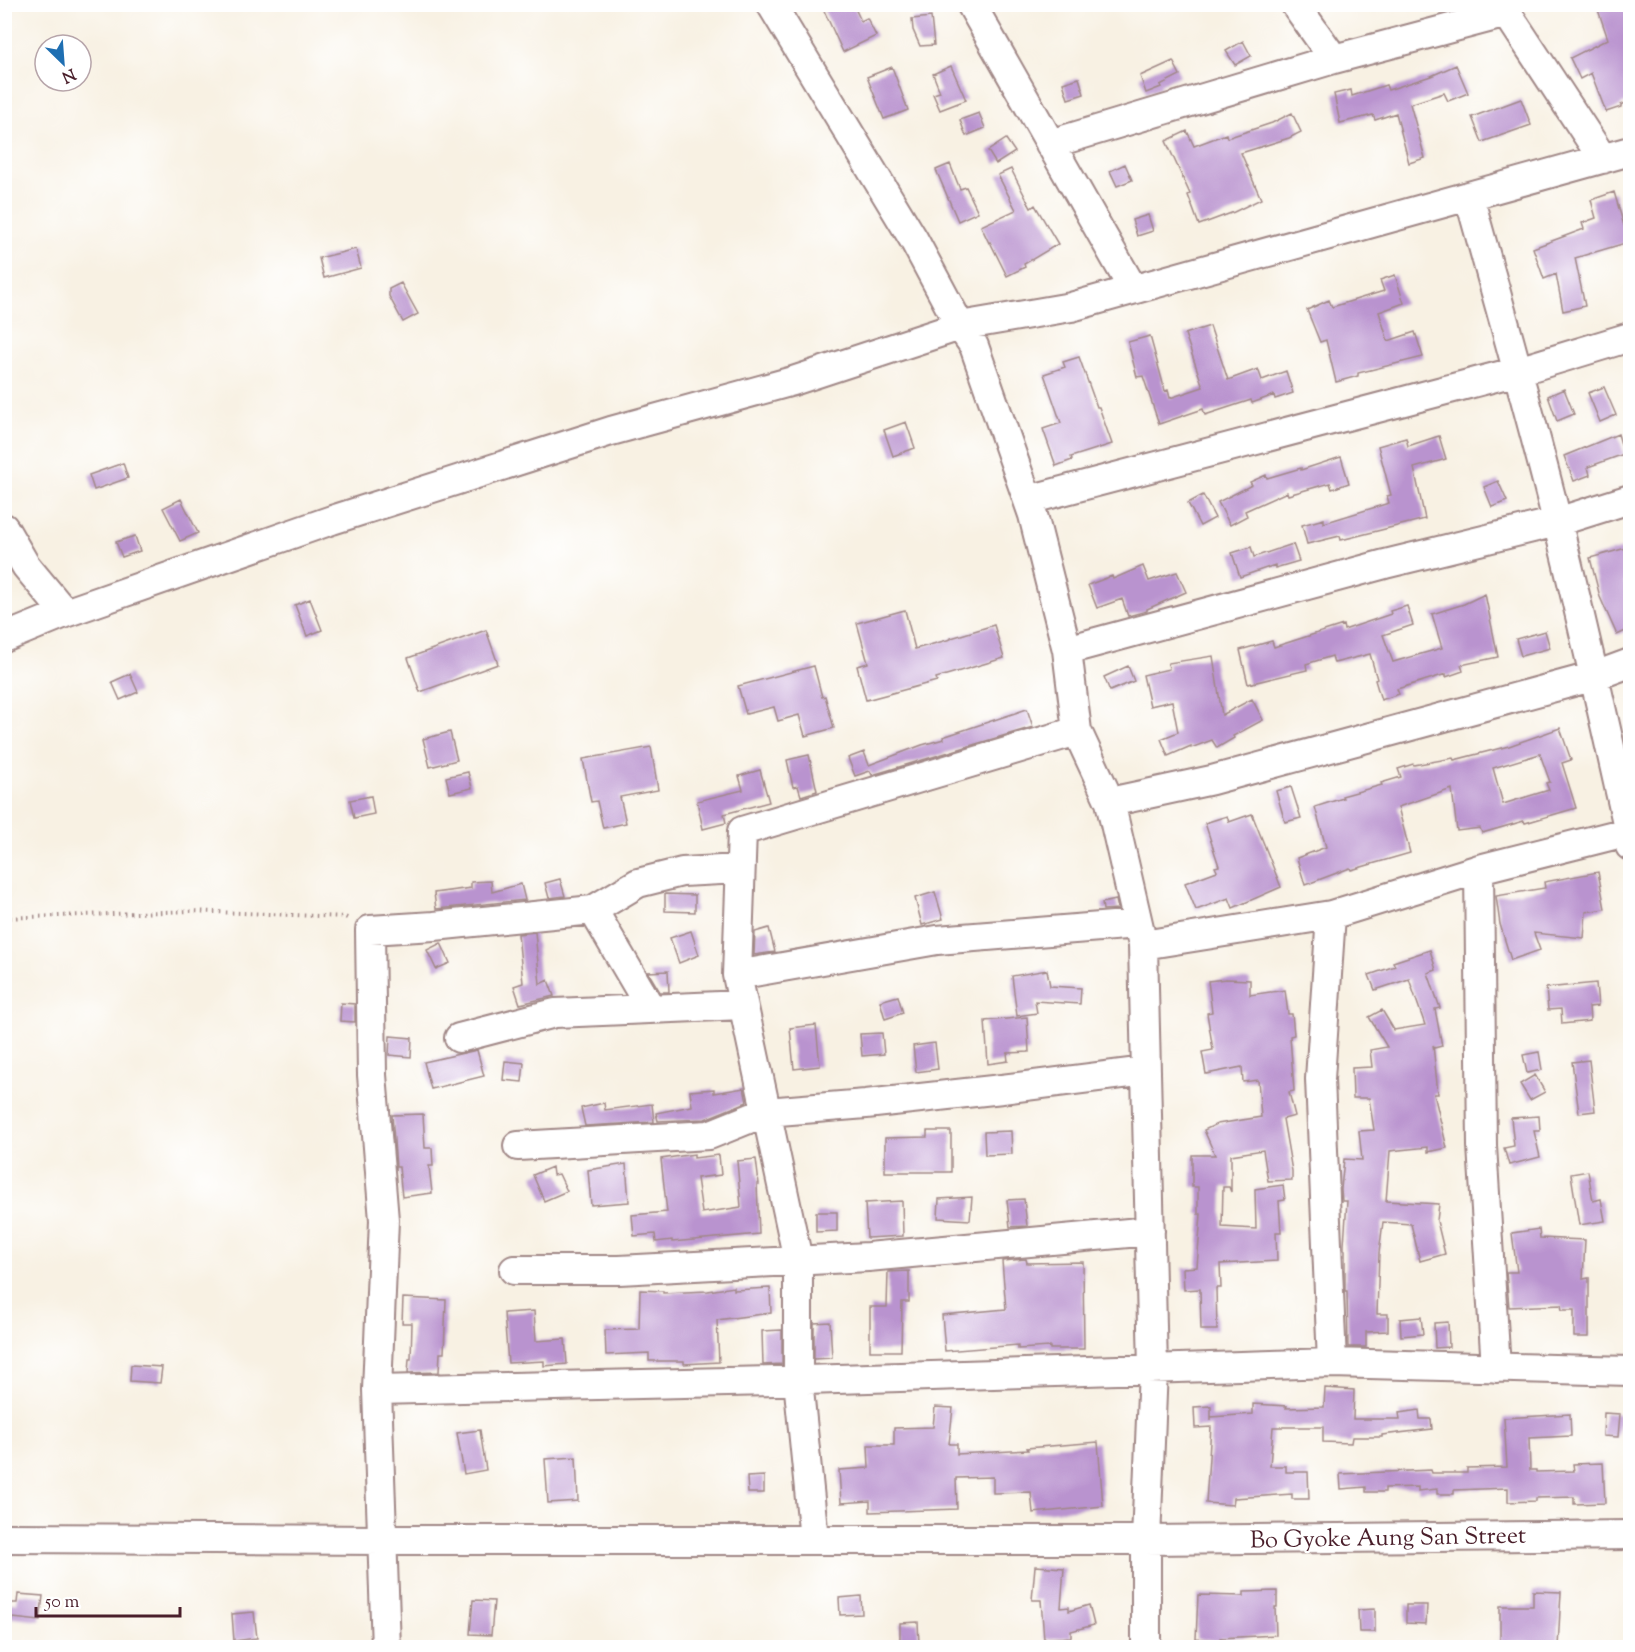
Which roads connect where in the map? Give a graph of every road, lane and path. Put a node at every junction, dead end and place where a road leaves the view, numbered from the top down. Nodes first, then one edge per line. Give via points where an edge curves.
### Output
1 (771, 4) edge
2 (970, 4) edge
3 (1295, 4) edge
4 (1504, 9) edge
5 (1334, 59) junction
6 (1050, 144) junction
7 (1630, 151) edge
8 (1603, 159) junction
9 (1469, 196) junction
10 (1133, 289) junction
11 (960, 326) junction
12 (1630, 337) edge
13 (1518, 371) junction
14 (1630, 499) edge
15 (1028, 500) junction
16 (1557, 522) junction
17 (4, 528) edge
18 (65, 613) junction
19 (4, 638) edge
20 (1067, 650) junction
21 (1630, 663) edge
22 (1595, 676) junction
23 (1077, 731) junction
24 (1110, 802) junction
25 (1630, 836) edge
26 (740, 869) junction
27 (1479, 869) junction
28 (594, 910) junction
29 (1331, 915) junction
30 (4, 918) edge
31 (370, 930) junction
32 (1141, 934) junction
33 (736, 975) junction
34 (743, 1005) junction
35 (651, 1009) junction
36 (459, 1038) dead end
37 (1146, 1071) junction
38 (766, 1112) junction
39 (518, 1146) dead end
40 (1150, 1231) junction
41 (798, 1260) junction
42 (514, 1270) dead end
43 (1332, 1363) junction
44 (1496, 1368) junction
45 (1153, 1369) junction
46 (1630, 1371) edge
47 (798, 1380) junction
48 (376, 1390) junction
49 (1630, 1534) edge
50 (4, 1538) edge
51 (814, 1539) junction
52 (382, 1540) junction
53 (1146, 1540) junction
54 (386, 1647) edge
55 (1146, 1647) edge

1 - 11 street via 914,240
2 - 6 street
3 - 5 street
4 - 5 street
4 - 8 street
5 - 6 street
6 - 10 street
7 - 8 street
8 - 9 street
9 - 10 street
9 - 13 street
10 - 11 street via 1071,307
11 - 15 street via 974,346
11 - 18 street via 793,381 611,431 332,520
12 - 13 street
13 - 15 street
13 - 16 street
14 - 16 street
15 - 20 street
16 - 20 street
16 - 22 street
17 - 18 street via 26,567
18 - 19 street
20 - 23 street
21 - 22 street
22 - 24 street via 1212,780
22 - 25 street
23 - 24 street
23 - 26 street via 742,831
24 - 32 street
25 - 27 street
26 - 28 street via 682,872 638,883
26 - 33 street
27 - 29 street
27 - 44 street via 1482,1146
28 - 31 street
28 - 35 street
29 - 32 street
29 - 43 street via 1320,1079
30 - 31 path via 190,911 345,917
31 - 48 street via 372,1075 384,1220
32 - 33 street via 937,940
32 - 37 street
33 - 34 street
34 - 35 street
34 - 38 street
35 - 36 street via 555,1013
37 - 38 street
37 - 40 street
38 - 39 street via 710,1135
38 - 41 street
40 - 41 street
40 - 45 street
41 - 42 street
41 - 47 street
43 - 44 street
43 - 45 street
44 - 46 street
45 - 47 street
45 - 53 street
47 - 48 street
47 - 51 street
48 - 52 street
49 - 53 street, Bo Gyoke Aung San Street
50 - 52 street, Bo Gyoke Aung San Street
51 - 52 street, Bo Gyoke Aung San Street
51 - 53 street, Bo Gyoke Aung San Street
52 - 54 street
53 - 55 street

